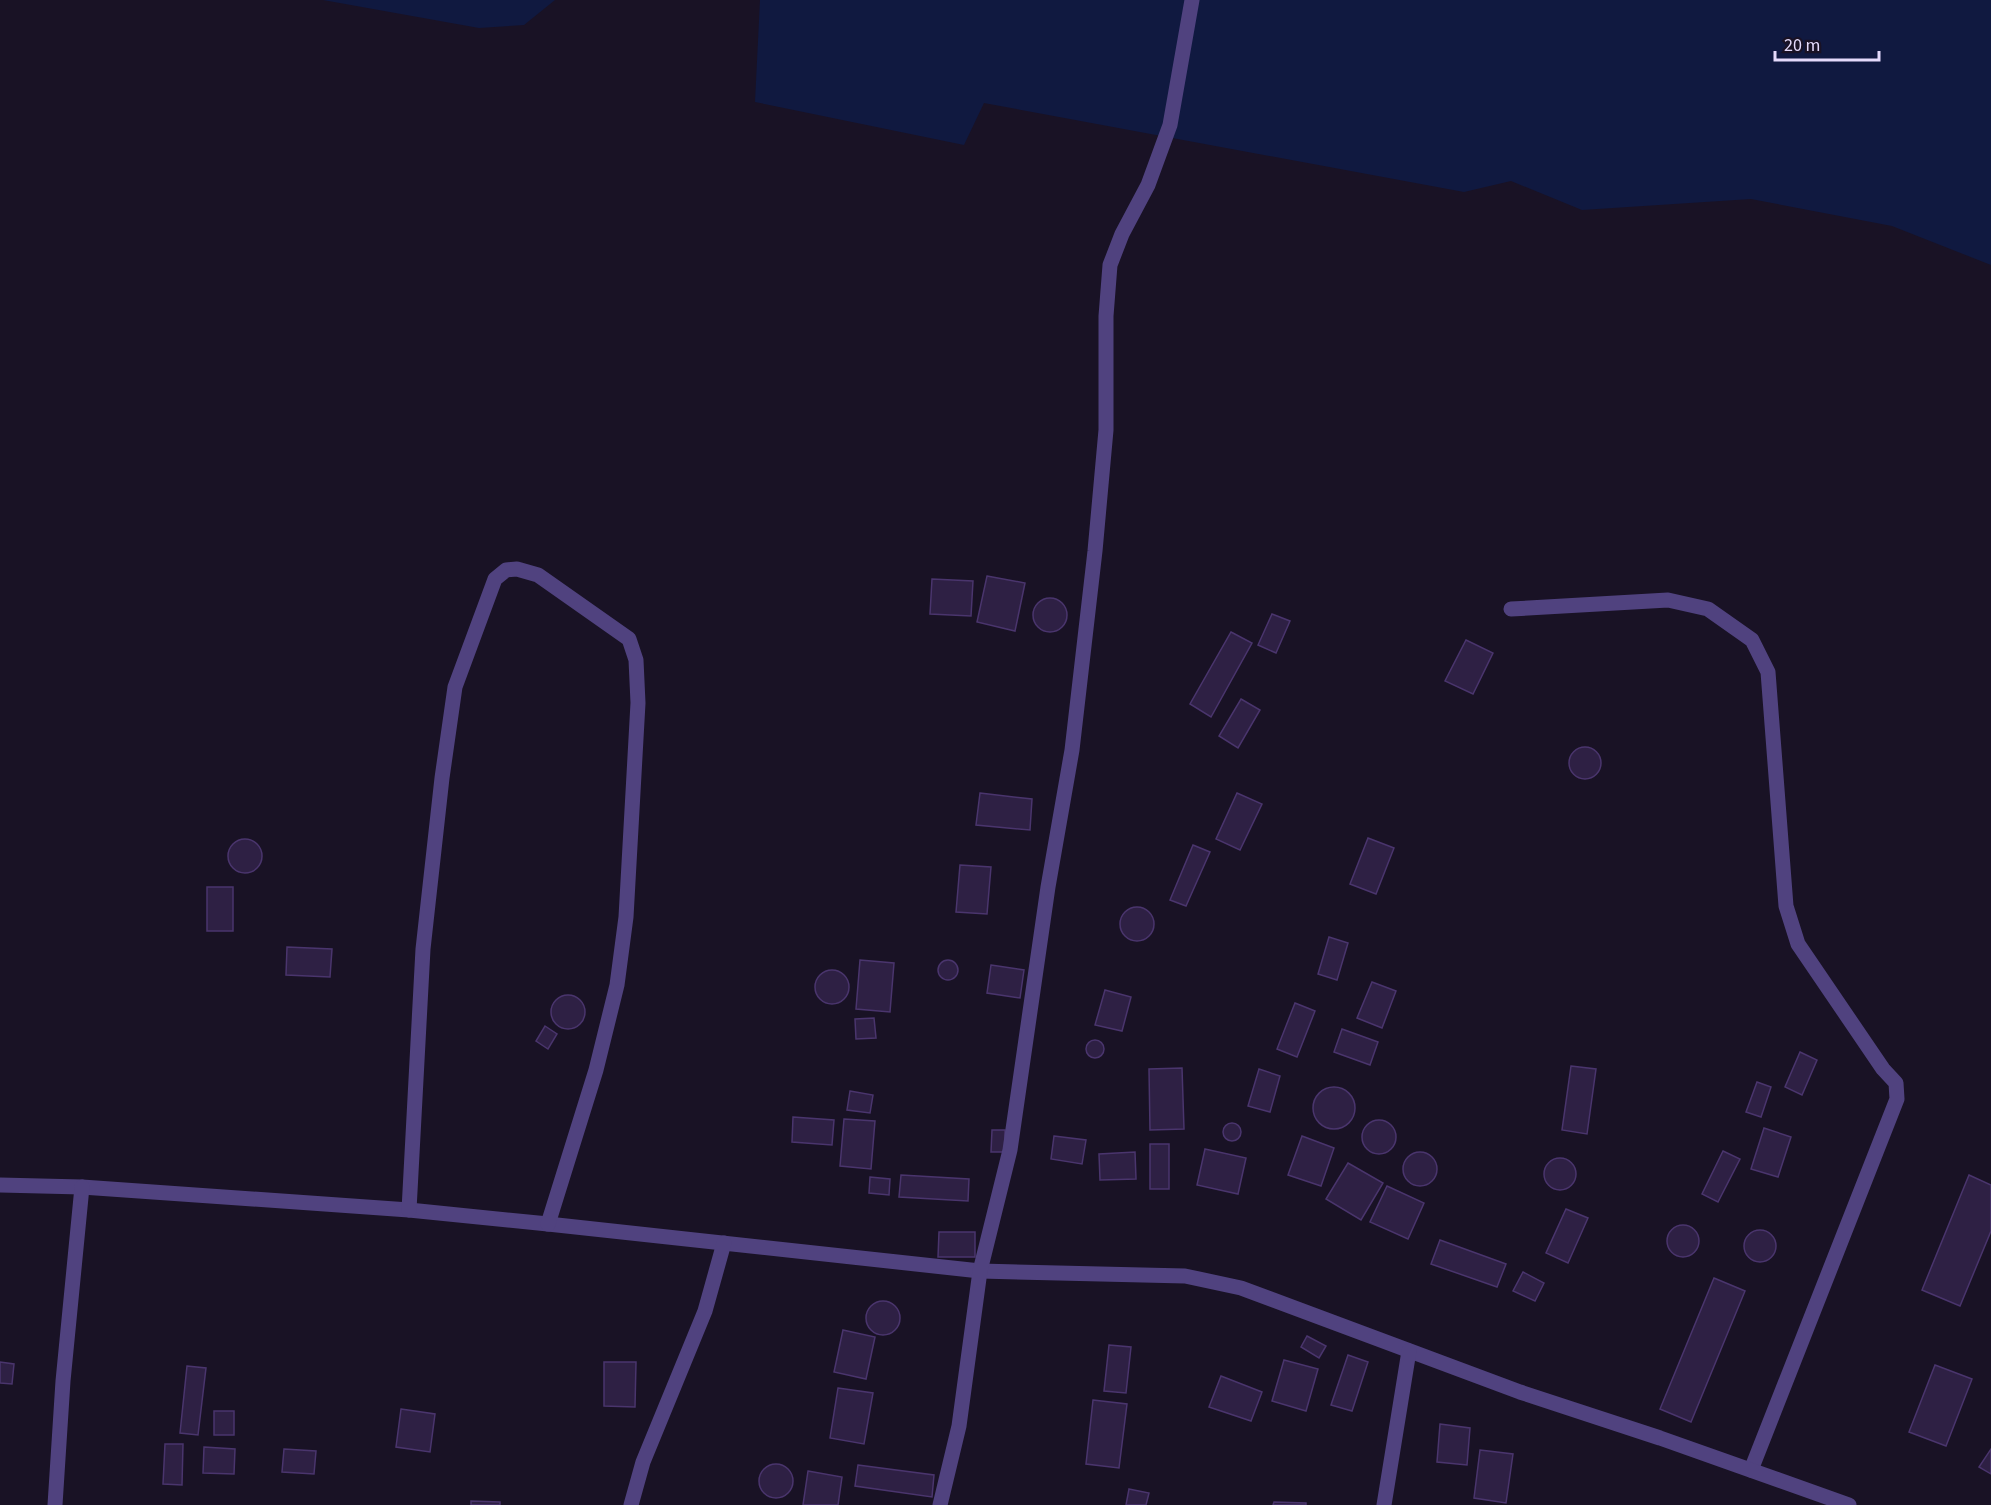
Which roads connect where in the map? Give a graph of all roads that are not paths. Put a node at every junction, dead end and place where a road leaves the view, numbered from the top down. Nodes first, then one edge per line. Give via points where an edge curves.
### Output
1 (1192, 0) edge
2 (1511, 609) dead end
3 (0, 1185) edge
4 (82, 1187) junction
5 (409, 1210) junction
6 (548, 1224) junction
7 (724, 1243) junction
8 (980, 1271) junction
9 (1409, 1351) junction
10 (1751, 1470) junction
11 (55, 1505) edge
12 (631, 1505) edge
13 (940, 1505) edge
14 (1383, 1505) edge
15 (1849, 1505) edge

1 - 8 street via 1170,125 1148,185 1110,265 1106,430 1072,750 1010,1150
2 - 10 street via 1668,600 1708,609 1752,640 1768,672 1786,906 1798,944 1896,1083 1897,1099
3 - 4 street
4 - 5 street
4 - 11 street
5 - 6 street
5 - 6 street via 423,949 455,687 495,579 506,570 517,568 538,575 629,639 636,660 638,703 626,905 617,985 596,1070
6 - 7 street
7 - 8 street
7 - 12 street via 705,1311 643,1462
8 - 9 street via 1185,1276 1241,1288
8 - 13 street via 959,1426
9 - 10 street
9 - 14 street
10 - 15 street

